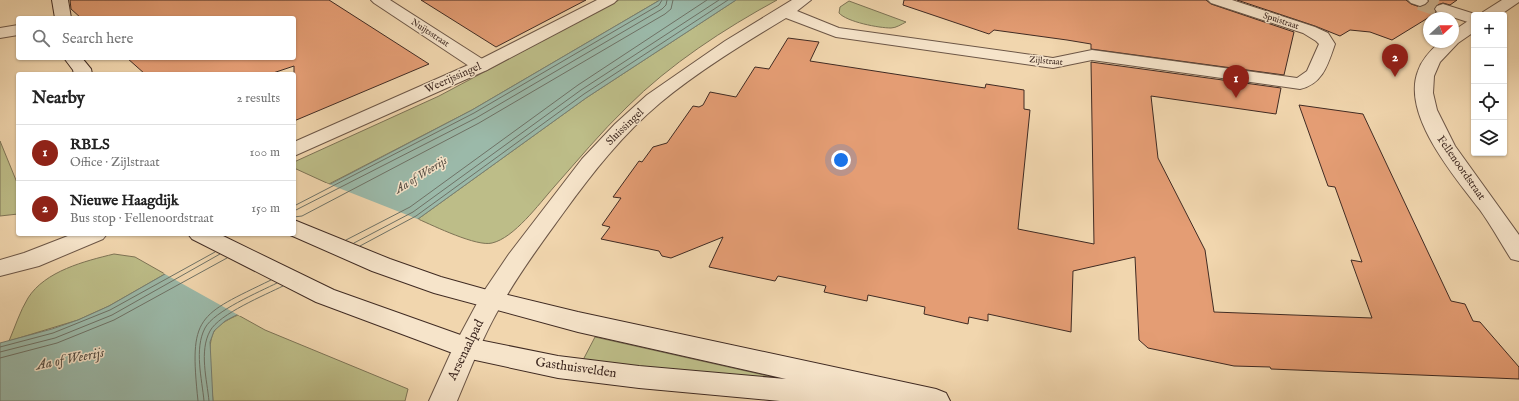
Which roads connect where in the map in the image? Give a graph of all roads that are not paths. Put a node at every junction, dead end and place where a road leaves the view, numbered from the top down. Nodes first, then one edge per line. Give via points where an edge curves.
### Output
1 (60, 0) edge
2 (379, 0) edge
3 (608, 0) edge
4 (803, 0) edge
5 (1216, 0) edge
6 (1513, 0) edge
7 (1443, 9) tunnel mouth
8 (783, 11) junction
9 (1494, 12) edge
10 (63, 16) edge
11 (1471, 18) edge
12 (1471, 26) edge
13 (16, 30) edge
14 (0, 32) edge
15 (1459, 35) edge
16 (1322, 37) joint
17 (1443, 48) edge
18 (70, 60) edge
19 (75, 60) edge
20 (481, 66) junction
21 (66, 72) edge
22 (83, 72) edge
23 (296, 149) edge
24 (1490, 208) junction
25 (303, 232) edge
26 (1519, 233) edge
27 (89, 236) edge
28 (204, 236) edge
29 (1519, 253) edge
30 (0, 268) edge
31 (491, 300) junction
32 (466, 348) junction
33 (442, 401) edge
34 (907, 401) edge
35 (936, 401) edge

1 - 10 street
2 - 20 street, Nuijtsstraat
3 - 20 street, Weerijssingel
4 - 8 street, Sluissingel
5 - 16 street, Spuistraat via 1309,30
6 - 9 street
7 - 11 street
8 - 16 street, Zijlstraat via 844,34 1053,63 1092,55 1300,84 1315,74 1326,44
8 - 31 street, Sluissingel via 654,99 622,128 590,163 517,260
12 - 15 street
13 - 14 street
17 - 24 street, Fellenoordstraat via 1435,55 1425,74 1427,104 1436,132 1458,168
18 - 21 street
19 - 22 street
20 - 23 street, Weerijssingel
24 - 26 street, Fellenoordstraat
24 - 29 street, Fellenoordstraat
25 - 31 street via 381,265 434,284
27 - 30 street via 31,260
28 - 32 street, Gasthuisvelden via 325,296
31 - 32 street, Arsenaalpad
31 - 35 street via 578,322
32 - 33 street, Arsenaalpad
32 - 34 street, Gasthuisvelden via 565,368 639,377

